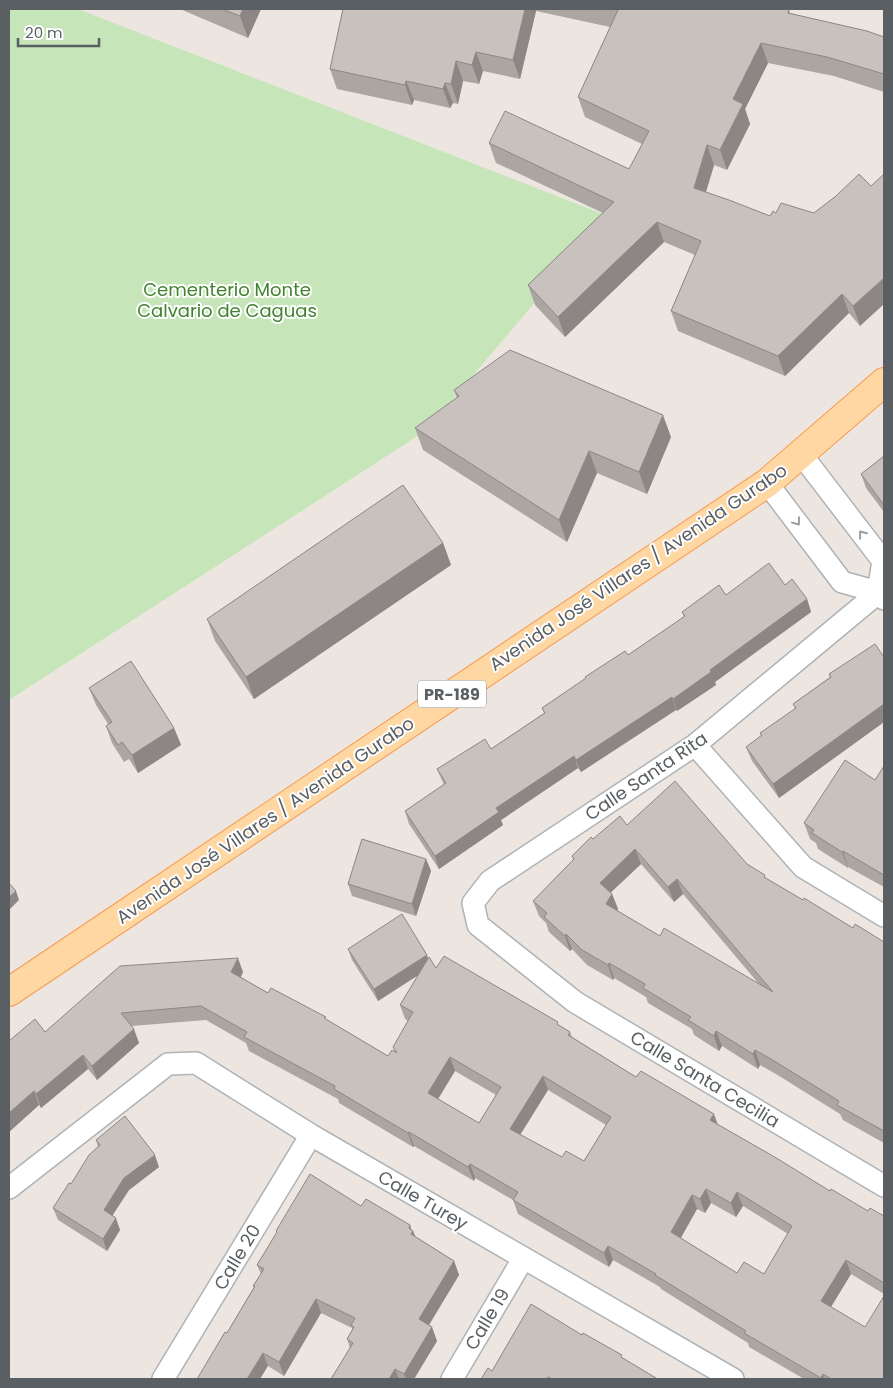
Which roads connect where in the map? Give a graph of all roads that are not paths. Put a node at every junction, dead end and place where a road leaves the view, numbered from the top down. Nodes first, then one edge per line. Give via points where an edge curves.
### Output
1 (884, 382) edge
2 (801, 454) junction
3 (767, 483) junction
4 (882, 593) edge
5 (695, 745) junction
6 (884, 916) edge
7 (530, 966) joint
8 (9, 992) edge
9 (311, 1135) junction
10 (884, 1186) edge
11 (9, 1188) edge
12 (523, 1259) junction
13 (163, 1379) edge
14 (452, 1379) edge
15 (733, 1379) edge

1 - 2 main road, Avenida José Villares / Avenida Gurabo / PR-189
2 - 3 main road, Avenida José Villares / Avenida Gurabo / PR-189
4 -> 2 street via 883,561
3 -> 4 street via 842,582
3 - 8 main road, Avenida José Villares / Avenida Gurabo / PR-189
4 - 5 street, Calle Santa Rita
5 - 6 street via 803,867
5 - 7 street, Calle Santa Rita via 490,881 473,903 478,925
7 - 10 street, Calle Santa Cecilia via 574,1002
9 - 11 street, Calle Turey via 196,1063 168,1064
9 - 12 street, Calle Turey
9 - 13 street, Calle 20
12 - 14 street, Calle 19
12 - 15 street, Calle Turey

